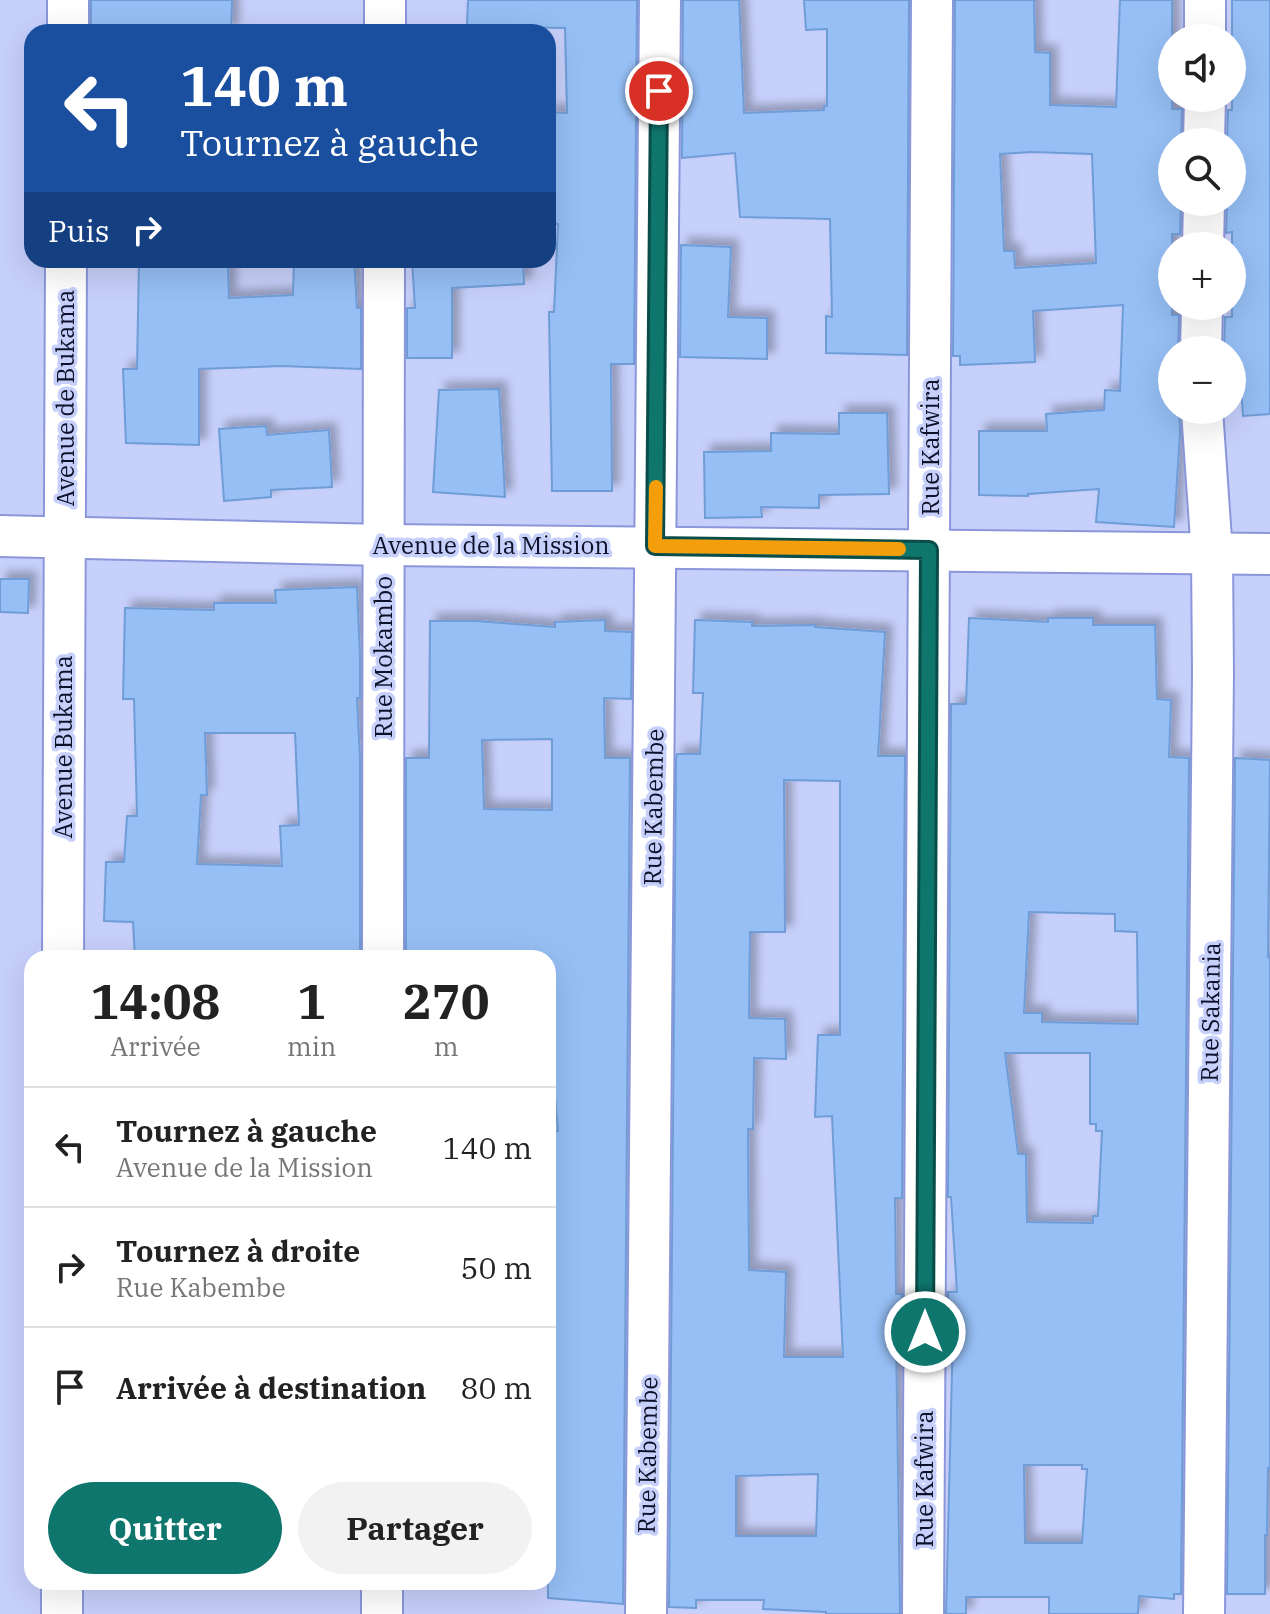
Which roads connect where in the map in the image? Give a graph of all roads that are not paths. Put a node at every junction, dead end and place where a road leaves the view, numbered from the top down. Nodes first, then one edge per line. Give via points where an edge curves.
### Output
1 (68, 0) edge
2 (385, 0) edge
3 (660, 0) edge
4 (932, 0) edge
5 (1205, 0) edge
6 (68, 24) edge
7 (385, 24) edge
8 (1205, 24) edge
9 (66, 268) edge
10 (384, 268) edge
11 (1203, 424) edge
12 (0, 536) edge
13 (64, 536) junction
14 (384, 545) junction
15 (655, 546) junction
16 (929, 550) junction
17 (1212, 554) junction
18 (1270, 554) edge
19 (63, 950) edge
20 (383, 950) edge
21 (62, 1590) edge
22 (382, 1590) edge
23 (62, 1614) edge
24 (382, 1614) edge
25 (646, 1614) edge
26 (923, 1614) edge
27 (1204, 1614) edge

1 - 6 street
2 - 7 street
3 - 15 street, Rue Kabembe
4 - 16 street, Rue Kafwira
5 - 8 street
9 - 13 street, Avenue de Bukama
10 - 14 street, Rue Mokambo
11 - 17 street, Rue Sakania
12 - 13 street, Avenue de la Mission
13 - 14 street, Avenue de la Mission
13 - 19 street, Avenue Bukama
14 - 15 street, Avenue de la Mission
14 - 20 street, Rue Mokambo
15 - 16 street, Avenue de la Mission
15 - 25 street, Rue Kabembe
16 - 17 street, Avenue de la Mission
16 - 26 street, Rue Kafwira
17 - 18 street, Avenue de la Mission
17 - 27 street, Rue Sakania
21 - 23 street
22 - 24 street

